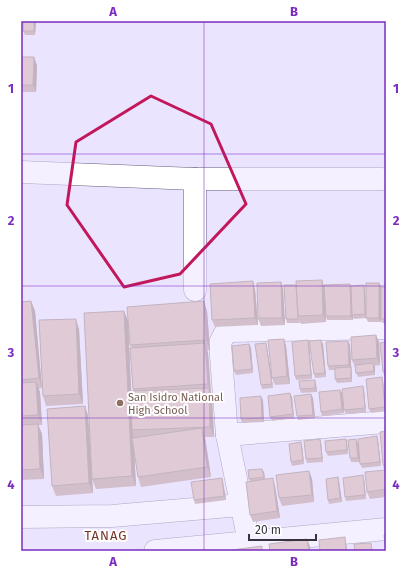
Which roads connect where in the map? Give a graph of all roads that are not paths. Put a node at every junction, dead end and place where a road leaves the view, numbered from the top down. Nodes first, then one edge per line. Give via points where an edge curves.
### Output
1 (21, 172) edge
2 (195, 179) junction
3 (382, 179) dead end
4 (195, 290) dead end
5 (386, 328) edge
6 (386, 422) edge
7 (227, 435) junction
8 (241, 505) junction
9 (21, 517) edge
10 (386, 529) edge
11 (249, 542) junction
12 (155, 551) edge

1 - 2 street
2 - 3 street
2 - 4 street
5 - 7 street via 231,331 224,335 220,343
6 - 7 street
7 - 8 street
8 - 9 street via 112,516
8 - 11 street
10 - 11 street
11 - 12 street

